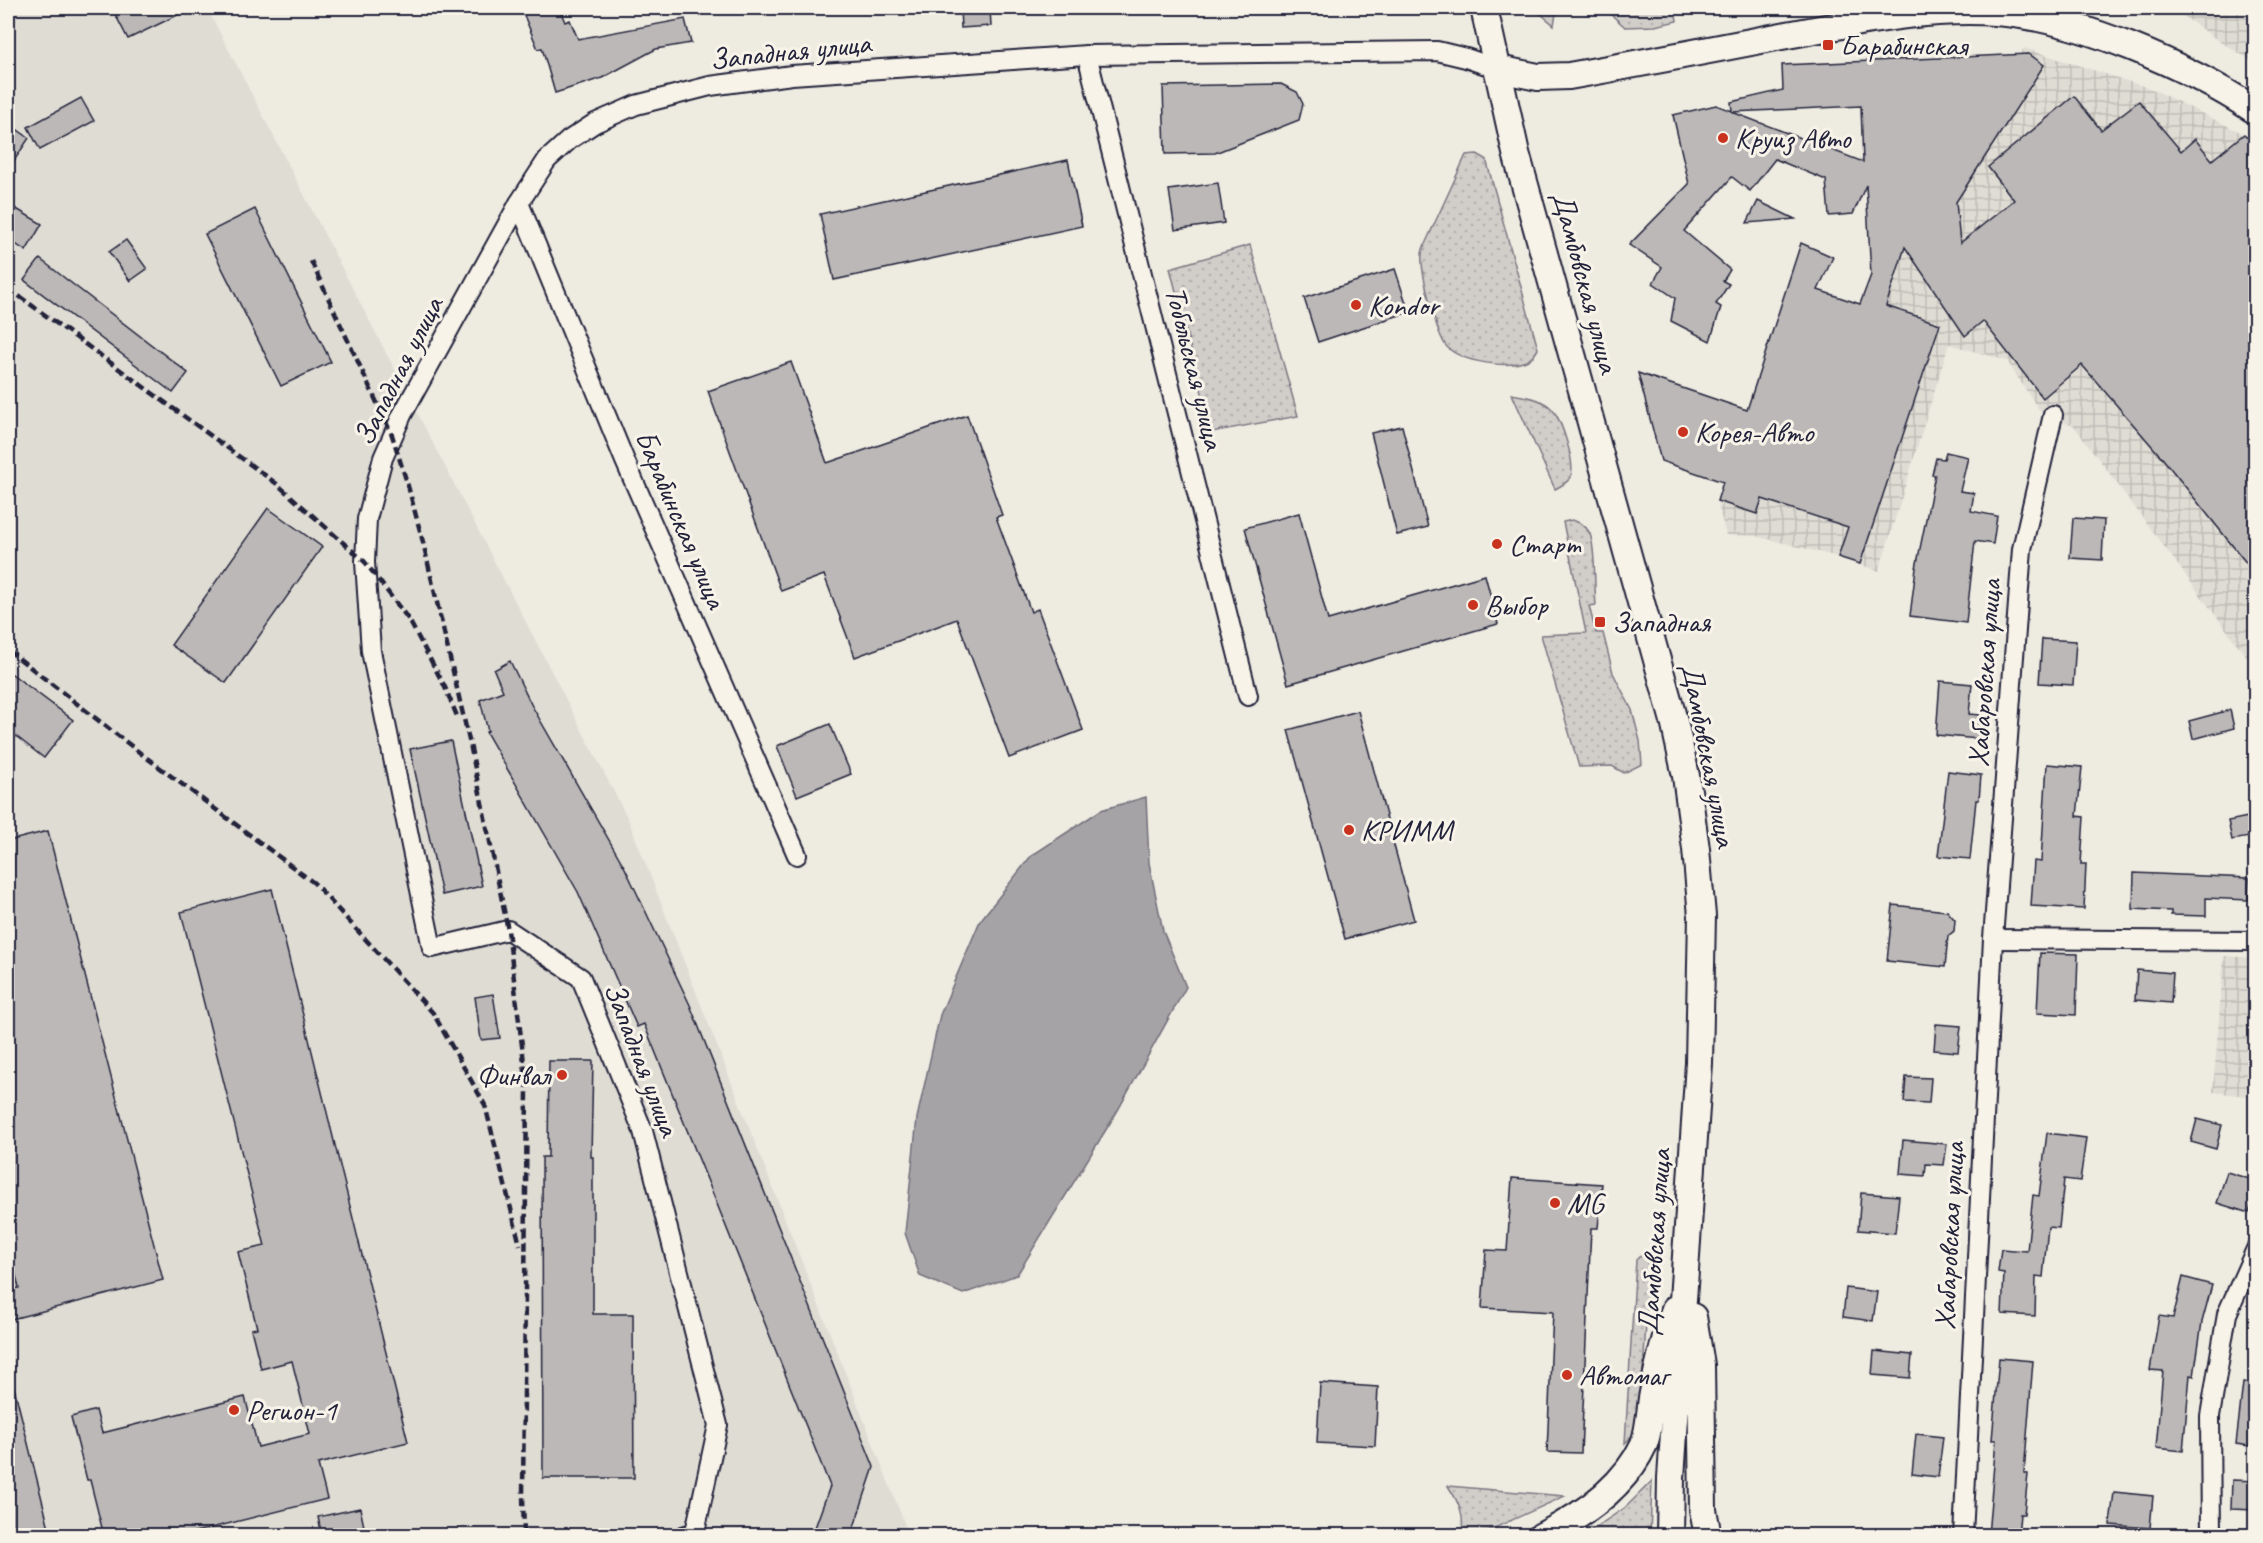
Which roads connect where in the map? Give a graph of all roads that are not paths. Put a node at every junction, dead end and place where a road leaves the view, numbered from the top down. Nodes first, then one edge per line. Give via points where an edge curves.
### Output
1 (1484, 8) edge
2 (1087, 55) junction
3 (1498, 69) junction
4 (2256, 111) edge
5 (519, 202) junction
6 (2054, 415) dead end
7 (1248, 696) dead end
8 (797, 855) dead end
9 (1993, 939) junction
10 (2256, 941) edge
11 (2256, 1249) edge
12 (1686, 1278) junction
13 (683, 1536) edge
14 (1542, 1536) edge
15 (1670, 1536) edge
16 (1708, 1536) edge
17 (1963, 1536) edge
18 (2211, 1536) edge

1 - 3 main road, Дамбовская улица
2 - 3 street, Западная улица via 1437,51
2 - 5 street, Западная улица via 792,75 710,86 636,105 595,123 569,140 547,160
2 - 7 street, Тобольская улица
3 - 4 main road via 1538,77 1569,76 1852,23 1946,12 1996,12 2094,34 2170,64
3 - 12 main road, Дамбовская улица via 1516,153 1657,654 1686,776 1702,916 1699,1063
5 - 8 street, Барабинская улица via 625,461
5 - 13 street, Западная улица via 383,458 367,519 365,562 371,651 432,948 508,930 581,978 643,1131 718,1425 695,1532
6 - 9 street, Хабаровская улица via 2022,549
9 - 10 street
9 - 17 street, Хабаровская улица
11 - 18 street via 2227,1314 2210,1416
12 - 14 main road via 1663,1343 1644,1443 1629,1470 1608,1492
12 - 15 main road, Дамбовская улица
12 - 16 main road via 1701,1365 1702,1510

